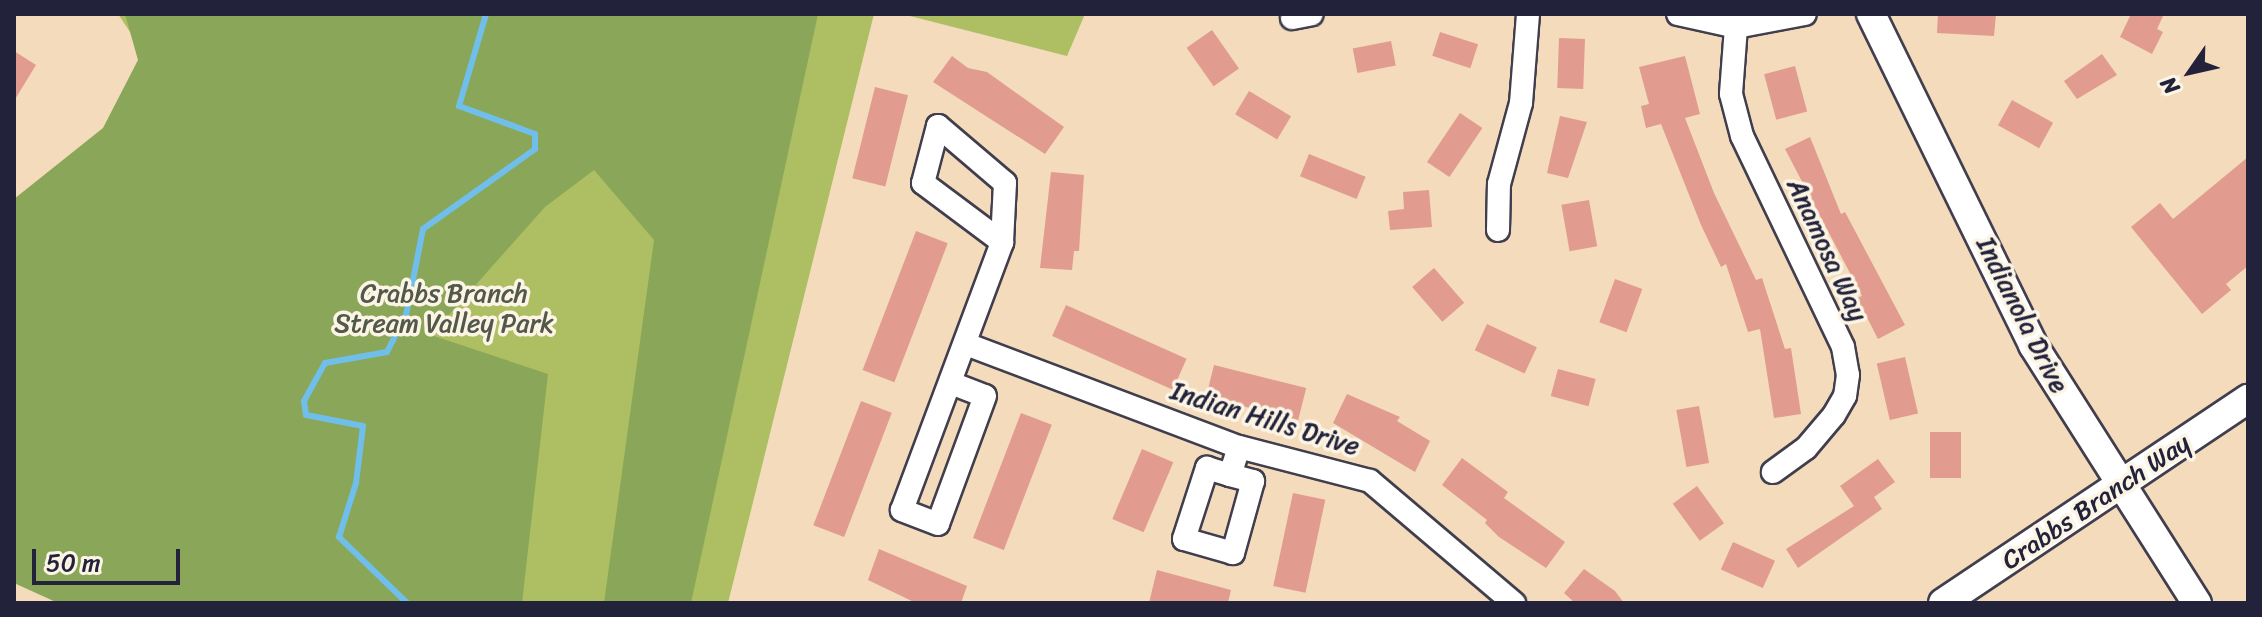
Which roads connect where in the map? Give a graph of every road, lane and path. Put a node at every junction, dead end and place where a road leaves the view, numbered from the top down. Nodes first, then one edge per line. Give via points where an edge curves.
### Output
1 (1528, 14) edge
2 (1678, 14) edge
3 (1805, 14) edge
4 (1871, 14) edge
5 (1736, 27) junction
6 (1498, 230) dead end
7 (1002, 242) junction
8 (966, 344) junction
9 (951, 383) junction
10 (2248, 399) edge
11 (1239, 447) junction
12 (1773, 472) dead end
13 (1230, 475) dead end
14 (2121, 487) junction
15 (1514, 603) edge
16 (1943, 603) edge
17 (2197, 603) edge

1 - 6 street via 1521,103 1499,184
2 - 5 street
3 - 5 street
4 - 14 street, Indianola Drive via 2033,345
5 - 12 street, Anamosa Way via 1731,94 1742,136 1843,347 1848,375 1845,396 1834,415 1806,448
7 - 7 street via 923,183 938,126 1005,183
7 - 8 street
8 - 9 street
8 - 11 street, Indian Hills Drive
9 - 9 street via 902,510 938,524 985,396
10 - 14 street, Crabbs Branch Way
11 - 13 street
11 - 15 street, Indian Hills Drive via 1370,481
14 - 16 street, Crabbs Branch Way
14 - 17 street, Indianola Drive

